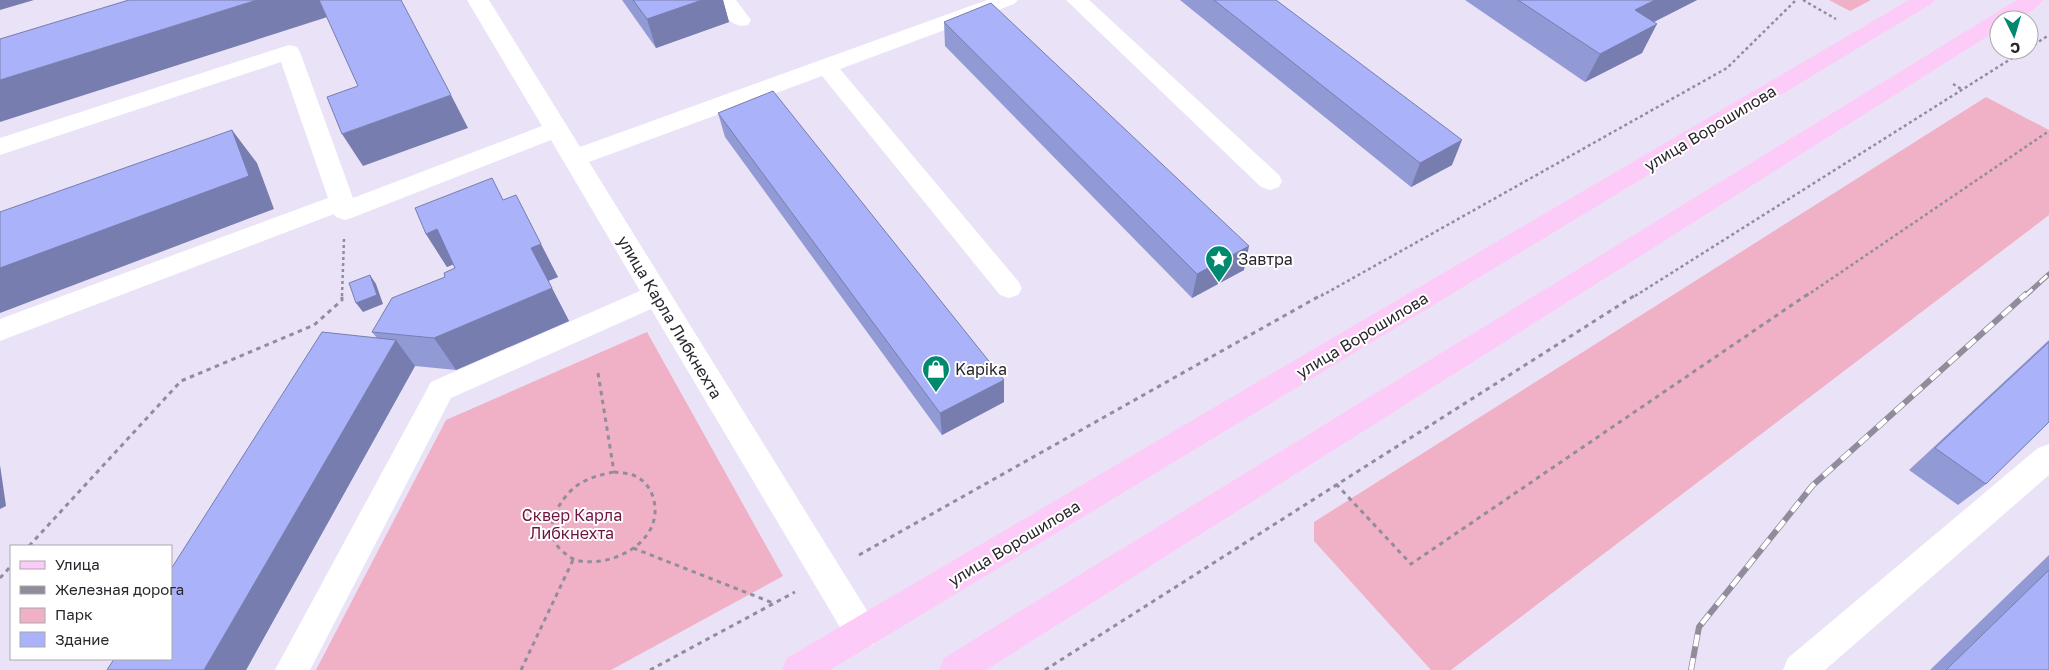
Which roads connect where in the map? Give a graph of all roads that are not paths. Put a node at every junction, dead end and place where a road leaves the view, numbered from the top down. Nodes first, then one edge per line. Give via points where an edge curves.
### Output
1 (478, 0) edge
2 (724, 0) edge
3 (1007, 0) edge
4 (1077, 0) edge
5 (1924, 0) edge
6 (2032, 0) edge
7 (740, 20) dead end
8 (826, 66) junction
9 (556, 129) junction
10 (0, 147) edge
11 (574, 158) junction
12 (1270, 181) dead end
13 (343, 207) junction
14 (1009, 288) dead end
15 (657, 295) junction
16 (0, 330) edge
17 (2049, 457) edge
18 (862, 633) junction
19 (292, 670) edge
20 (799, 670) edge
21 (956, 670) edge
22 (1800, 670) edge

1 - 9 street, улица Карла Либкнехта
2 - 7 street
3 - 8 street
4 - 12 street
5 - 18 main road, улица Ворошилова
6 - 21 main road
8 - 11 street
8 - 14 street
9 - 11 street, улица Карла Либкнехта
9 - 13 street
10 - 13 street via 289,52
11 - 15 street, улица Карла Либкнехта
13 - 16 street
15 - 18 street, улица Карла Либкнехта
15 - 19 street via 441,390
17 - 22 street
18 - 20 main road, улица Ворошилова

